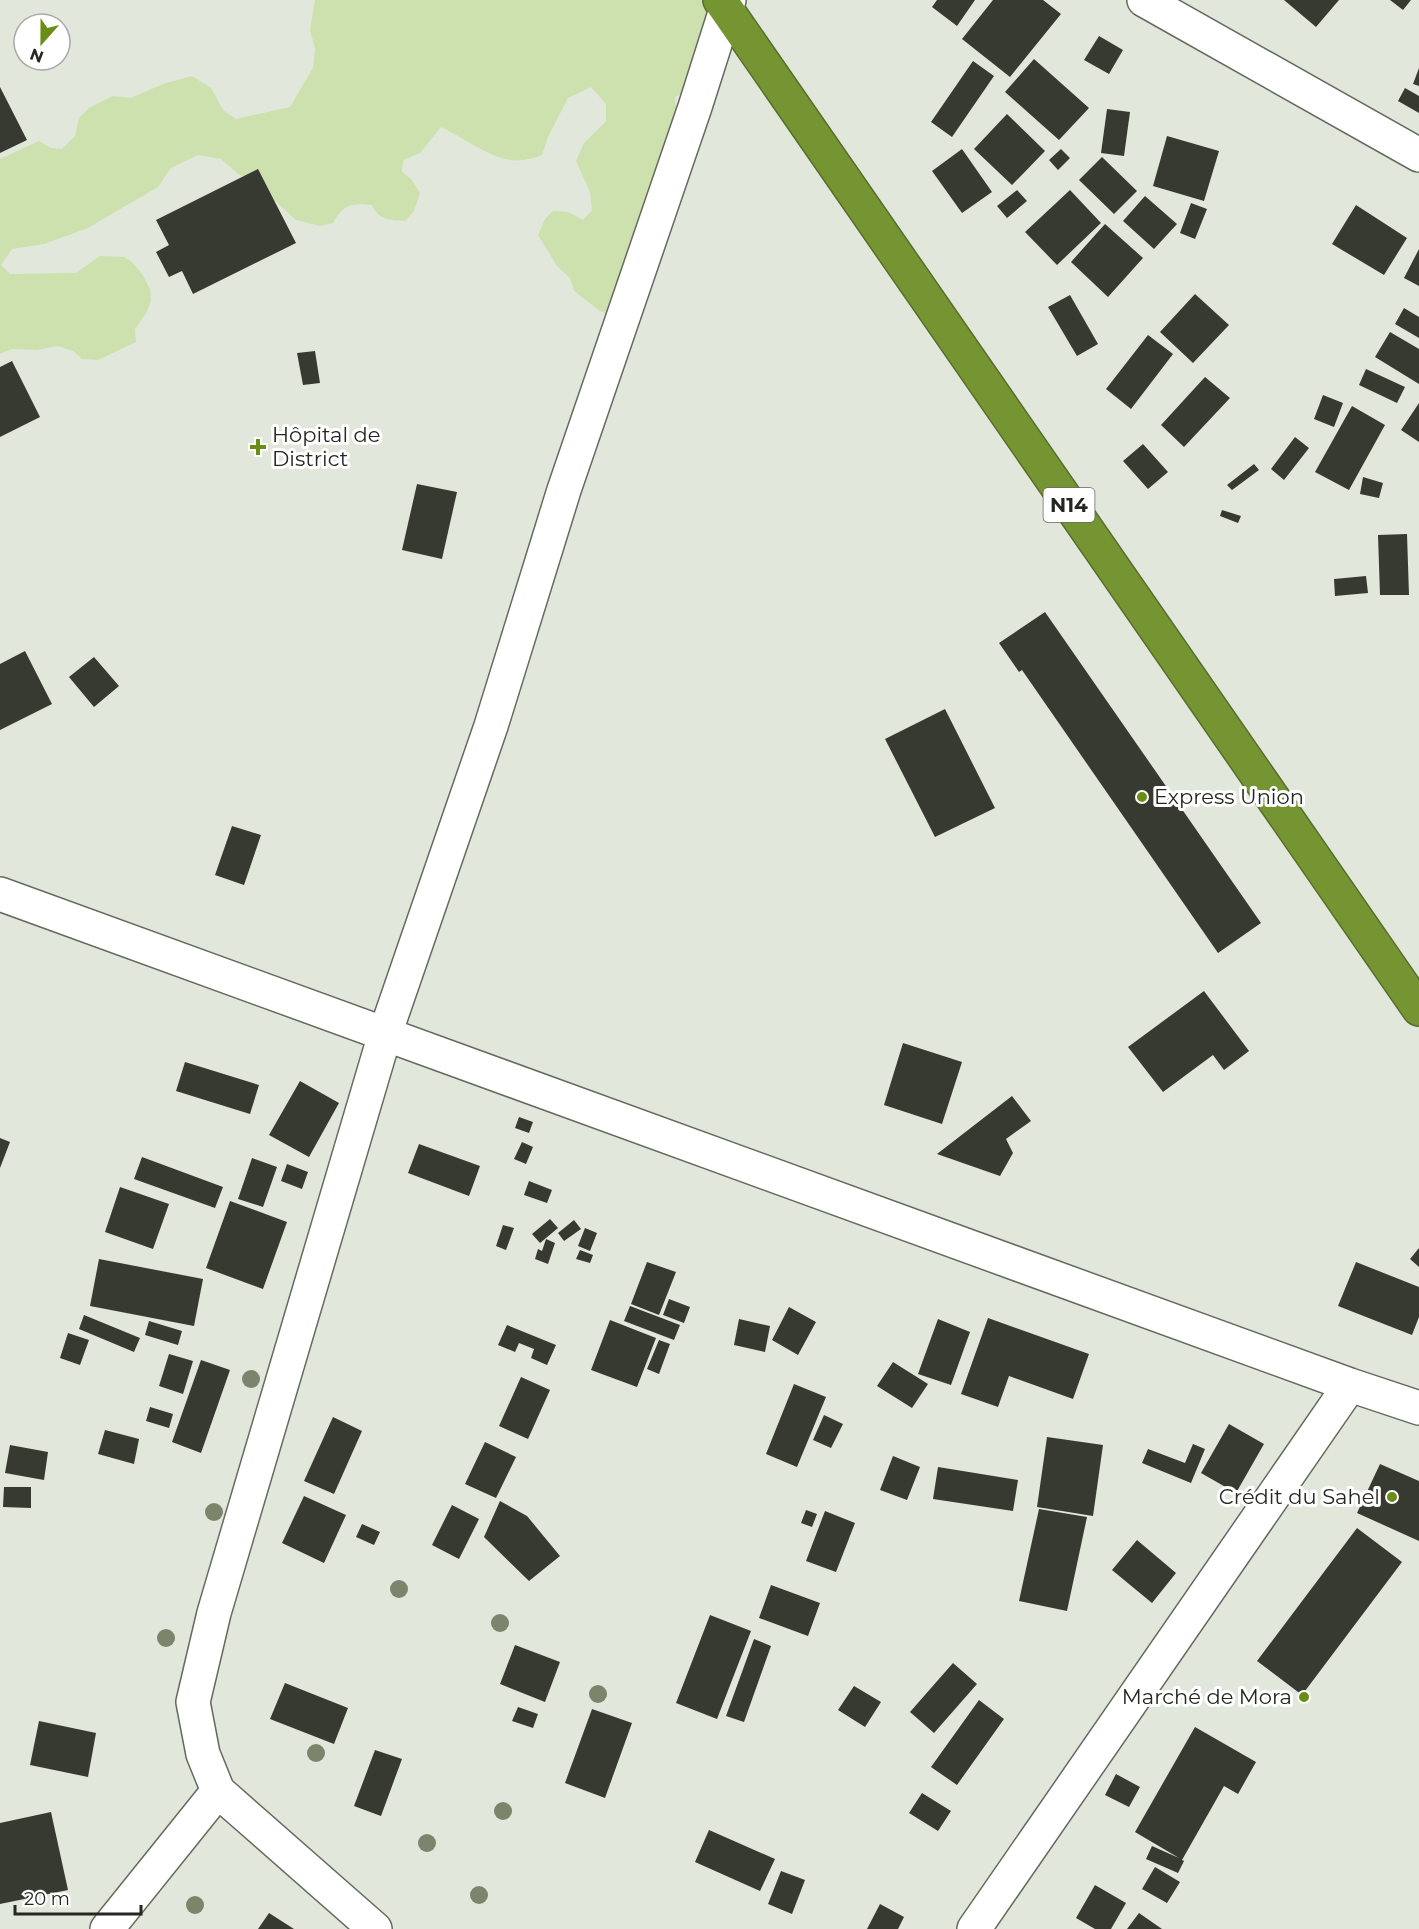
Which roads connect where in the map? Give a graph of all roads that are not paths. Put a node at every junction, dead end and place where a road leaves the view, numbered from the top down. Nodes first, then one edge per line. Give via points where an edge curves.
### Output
1 (1144, 0) edge
2 (725, 3) edge
3 (1419, 156) edge
4 (0, 894) edge
5 (1419, 1009) edge
6 (384, 1034) junction
7 (1350, 1384) junction
8 (1419, 1408) edge
9 (218, 1791) junction
10 (107, 1929) edge
11 (375, 1929) edge
12 (974, 1929) edge

1 - 3 street
2 - 5 highway, N14
2 - 6 street via 695,107 564,490 491,726
4 - 6 street
6 - 7 street
6 - 9 street via 214,1613 193,1702 203,1754
7 - 8 street
7 - 12 street
9 - 10 street
9 - 11 street

